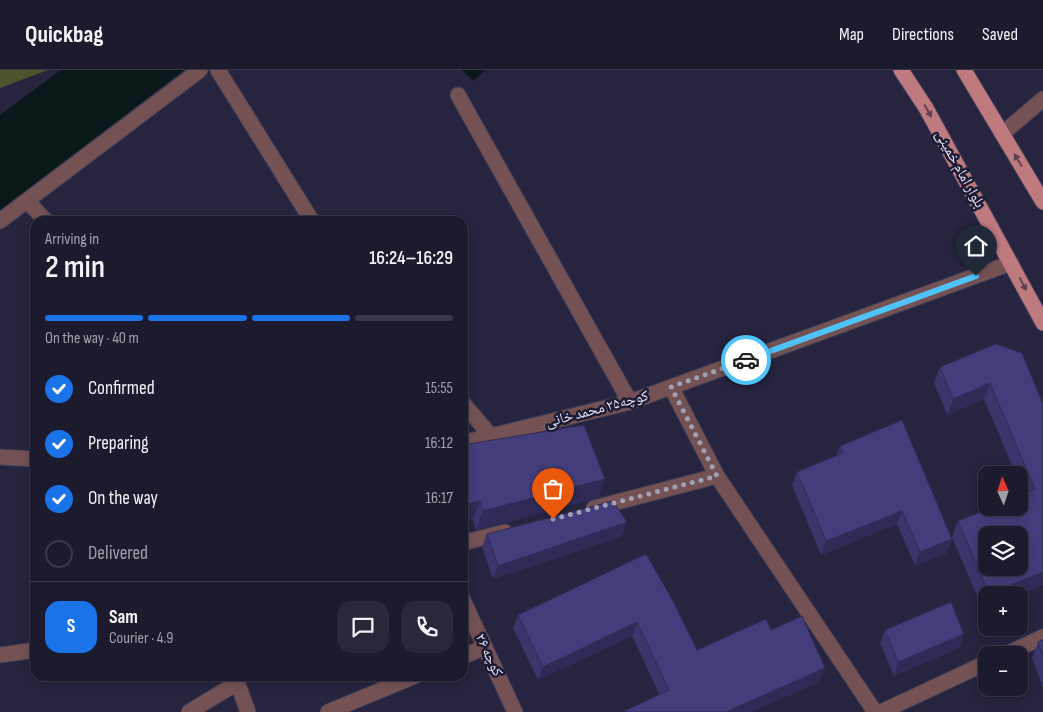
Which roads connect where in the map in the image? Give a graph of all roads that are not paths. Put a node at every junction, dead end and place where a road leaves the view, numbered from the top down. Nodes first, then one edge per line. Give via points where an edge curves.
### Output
1 (200, 70) edge
2 (218, 70) edge
3 (901, 70) edge
4 (964, 70) edge
5 (458, 95) dead end
6 (1043, 99) edge
7 (1002, 134) junction
8 (27, 200) junction
9 (1043, 202) edge
10 (41, 216) edge
11 (308, 216) edge
12 (0, 221) edge
13 (1012, 263) junction
14 (1043, 323) edge
15 (671, 387) junction
16 (630, 402) junction
17 (468, 409) edge
18 (491, 436) junction
19 (468, 442) edge
20 (30, 450) edge
21 (0, 457) edge
22 (20, 459) junction
23 (30, 459) edge
24 (717, 476) junction
25 (576, 513) edge
26 (519, 528) edge
27 (468, 541) edge
28 (468, 611) edge
29 (1043, 637) edge
30 (1024, 646) edge
31 (485, 647) junction
32 (30, 651) edge
33 (468, 654) edge
34 (0, 655) edge
35 (978, 667) edge
36 (235, 681) edge
37 (236, 681) edge
38 (403, 681) edge
39 (189, 712) edge
40 (248, 712) edge
41 (328, 712) edge
42 (515, 712) edge
43 (875, 712) edge
44 (881, 712) edge

1 - 8 street
2 - 11 street
3 -> 13 main road, بلوار امام خمینی via 926,108
4 - 7 main road
5 - 16 street
6 - 7 street
9 -> 7 main road
8 - 10 street
8 - 12 street
13 -> 14 main road, بلوار امام خمینی
13 - 15 street, کوچه۲۵ محمد خانی
15 - 16 street, کوچه۲۵ محمد خانی
15 - 24 street
16 - 18 street, کوچه۲۵ محمد خانی
17 - 18 street
18 - 19 street, کوچه۲۵ محمد خانی
20 - 22 street
21 - 22 street
22 - 23 street
24 - 25 street
24 - 43 street
26 - 27 street
28 - 31 street, کوچه ۲۶
29 - 30 street
31 - 33 street
31 - 42 street, کوچه ۲۶
32 - 34 street
35 - 44 street
36 - 39 street
37 - 40 street
38 - 41 street

